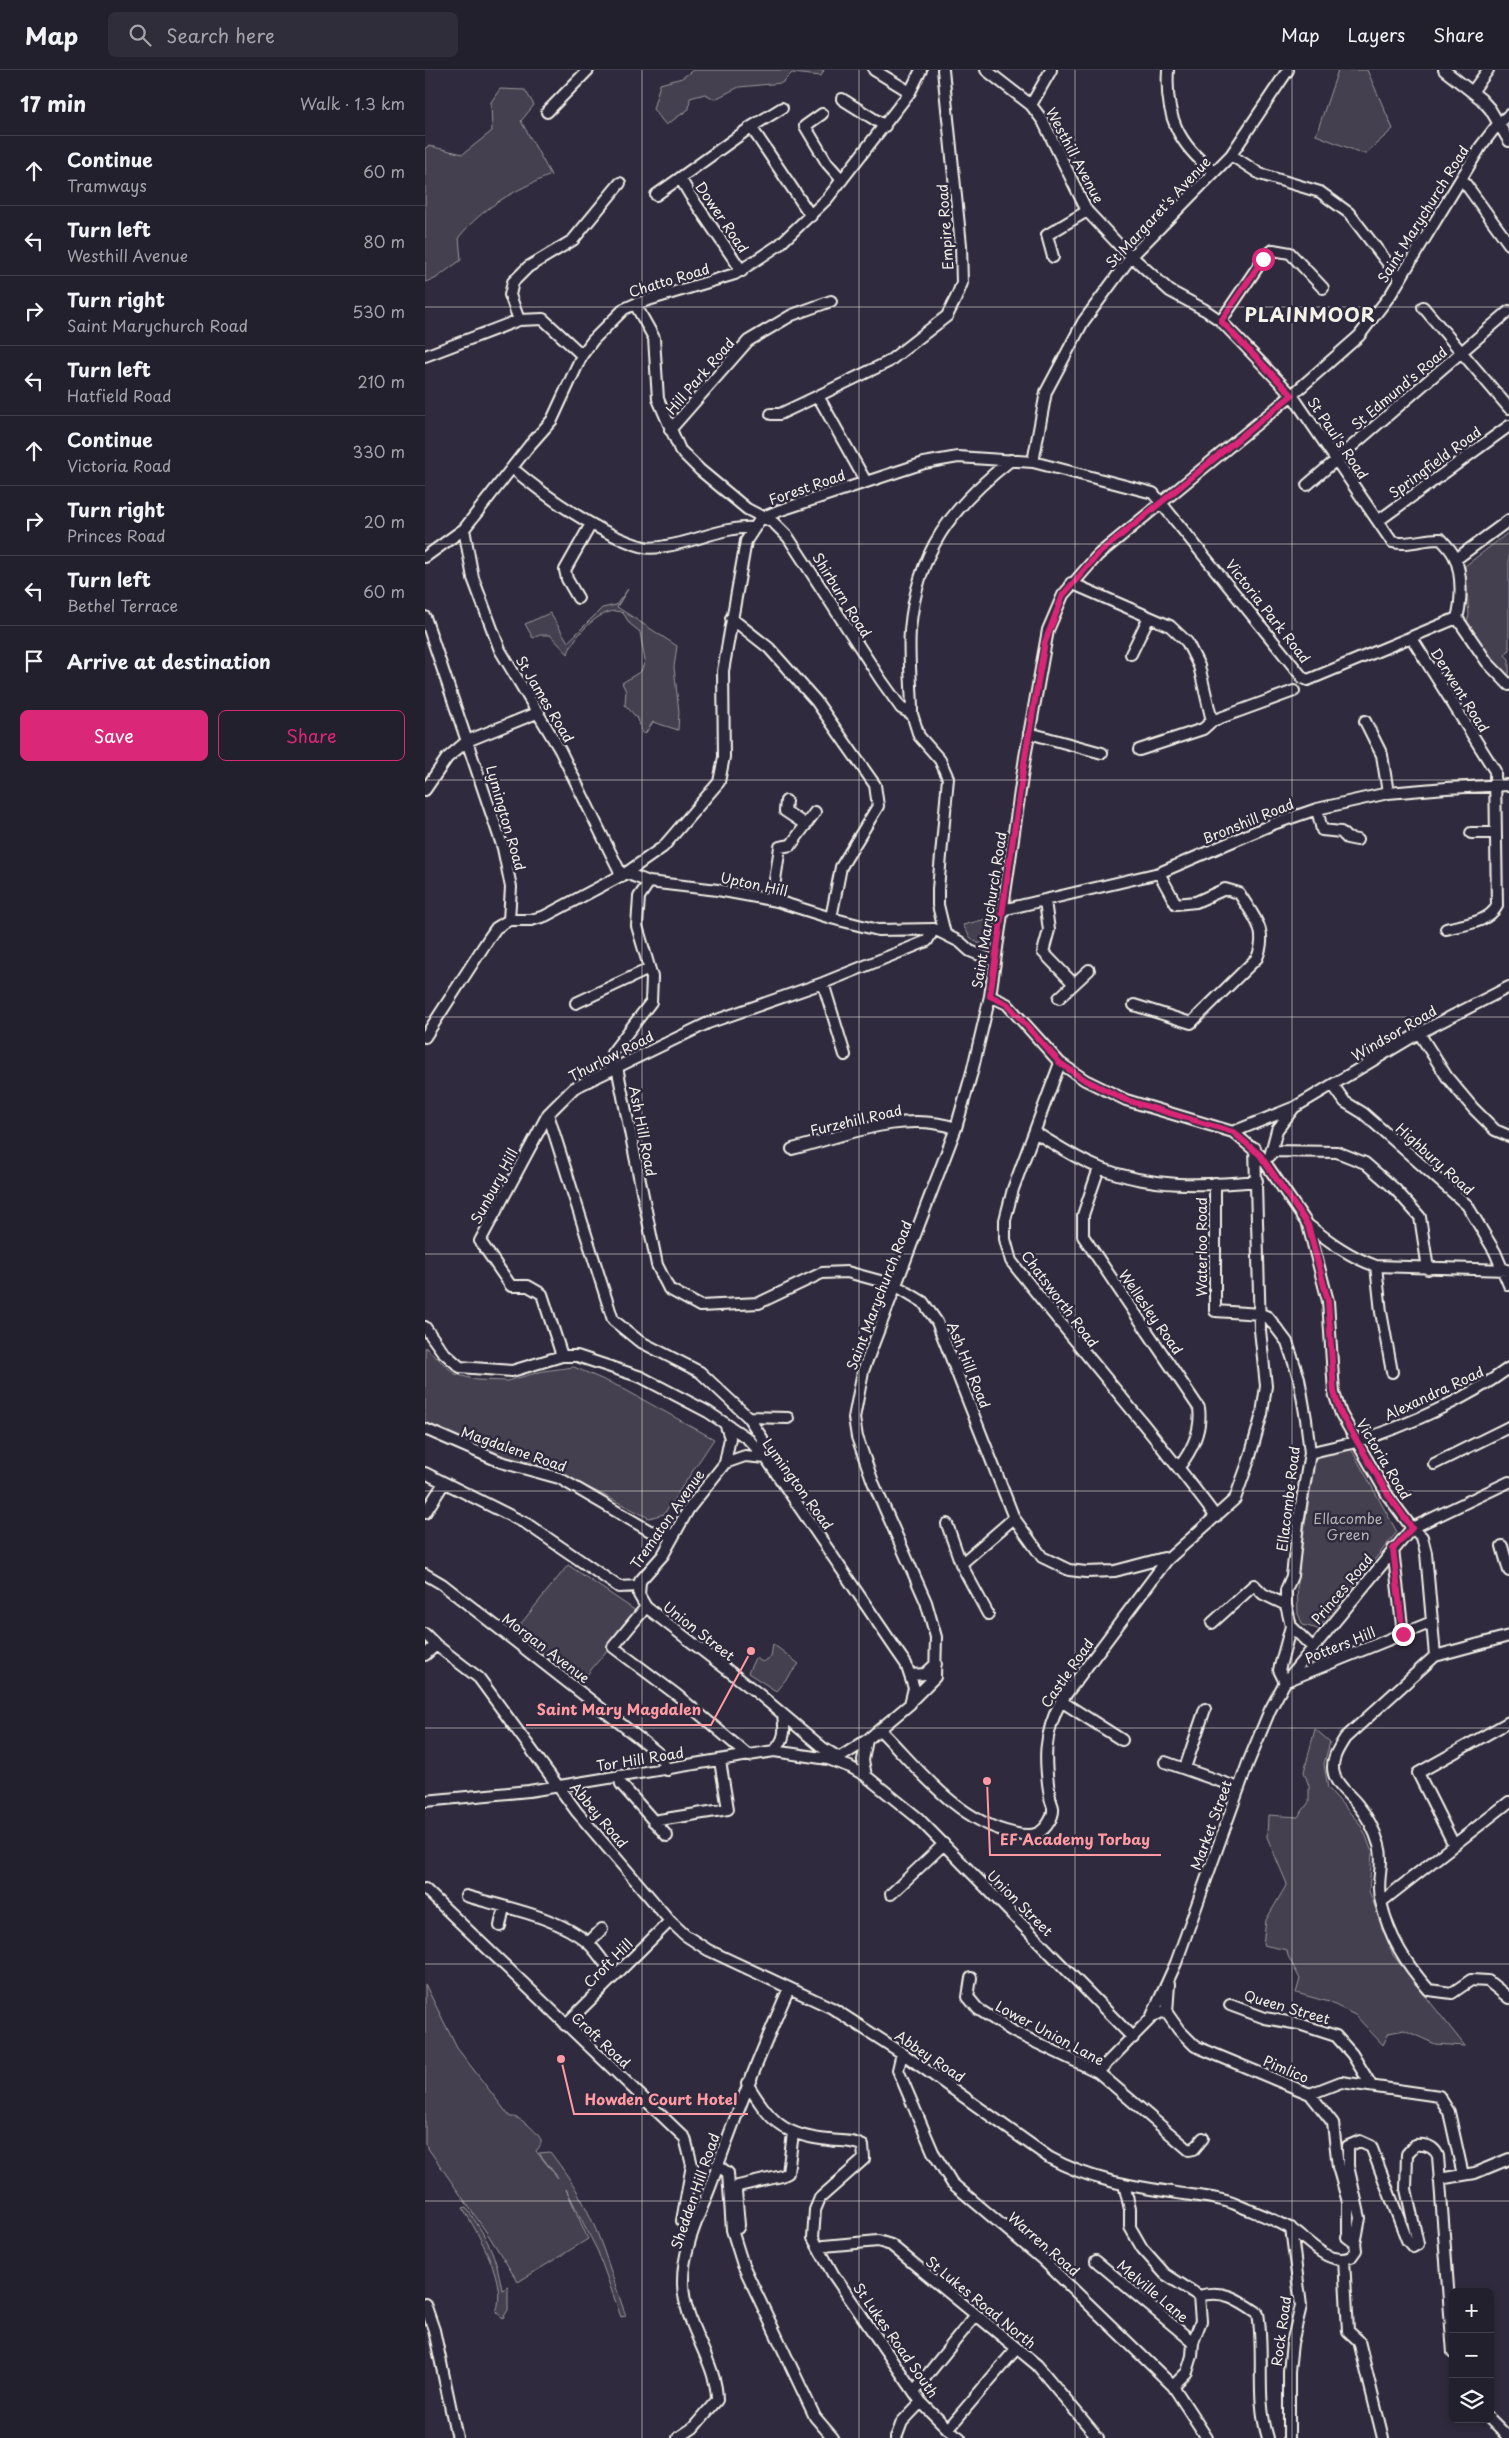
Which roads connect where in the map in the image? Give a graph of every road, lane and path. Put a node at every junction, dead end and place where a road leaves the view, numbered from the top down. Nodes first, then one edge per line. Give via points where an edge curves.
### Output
1 (588, 70) edge
2 (874, 70) edge
3 (921, 70) edge
4 (943, 70) edge
5 (986, 70) edge
6 (1051, 70) edge
7 (1168, 70) edge
8 (1288, 70) edge
9 (1444, 70) edge
10 (1488, 70) edge
11 (910, 92) junction
12 (1472, 92) junction
13 (842, 99) dead end
14 (1031, 104) junction
15 (782, 108) dead end
16 (547, 112) dead end
17 (822, 114) dead end
18 (1509, 115) edge
19 (1498, 124) junction
20 (885, 126) junction
21 (751, 127) junction
22 (1509, 141) edge
23 (1231, 155) junction
24 (1214, 172) junction
25 (680, 178) junction
26 (1462, 179) junction
27 (842, 180) junction
28 (620, 183) dead end
29 (656, 195) dead end
30 (1087, 210) junction
31 (811, 216) junction
32 (1509, 244) edge
33 (1053, 257) dead end
34 (1131, 257) junction
35 (742, 271) junction
36 (1400, 279) junction
37 (1323, 288) dead end
38 (831, 301) dead end
39 (635, 304) junction
40 (1423, 307) dead end
41 (1509, 311) edge
42 (519, 320) junction
43 (1221, 321) junction
44 (1462, 353) junction
45 (582, 355) junction
46 (425, 356) edge
47 (1292, 395) junction
48 (818, 396) junction
49 (1509, 408) edge
50 (784, 424) dead end
51 (1509, 426) edge
52 (670, 430) junction
53 (1011, 460) junction
54 (1336, 460) junction
55 (1033, 462) junction
56 (512, 468) junction
57 (866, 482) junction
58 (1307, 485) dead end
59 (1161, 503) junction
60 (761, 518) junction
61 (1377, 520) junction
62 (1509, 520) edge
63 (591, 524) junction
64 (753, 528) junction
65 (464, 529) junction
66 (425, 557) edge
67 (1456, 560) junction
68 (1071, 583) junction
69 (578, 598) dead end
70 (425, 617) edge
71 (1149, 617) junction
72 (731, 618) junction
73 (1457, 618) junction
74 (1411, 637) junction
75 (1131, 654) dead end
76 (1509, 685) edge
77 (1294, 691) dead end
78 (539, 712) junction
79 (912, 714) junction
80 (1212, 721) junction
81 (1365, 721) dead end
82 (1029, 733) junction
83 (467, 740) junction
84 (1139, 750) dead end
85 (1102, 753) dead end
86 (1495, 784) junction
87 (1509, 785) edge
88 (425, 790) edge
89 (1388, 793) junction
90 (786, 801) dead end
91 (1317, 809) junction
92 (815, 812) dead end
93 (806, 825) junction
94 (1471, 833) dead end
95 (1496, 833) junction
96 (1357, 840) dead end
97 (1159, 873) junction
98 (624, 874) junction
99 (649, 882) junction
100 (772, 900) junction
101 (1045, 901) junction
102 (1002, 910) junction
103 (831, 918) junction
104 (509, 920) junction
105 (934, 929) junction
106 (1446, 929) dead end
107 (945, 934) junction
108 (995, 960) junction
109 (649, 969) junction
110 (1089, 970) dead end
111 (823, 983) junction
112 (1074, 984) junction
113 (1509, 987) edge
114 (990, 996) junction
115 (1059, 998) dead end
116 (576, 1003) dead end
117 (1134, 1005) dead end
118 (1419, 1033) junction
119 (425, 1037) edge
120 (845, 1056) dead end
121 (1060, 1063) junction
122 (613, 1068) junction
123 (1333, 1085) junction
124 (1295, 1106) junction
125 (548, 1114) junction
126 (956, 1128) junction
127 (1233, 1132) junction
128 (1036, 1133) junction
129 (1509, 1136) edge
130 (1255, 1148) junction
131 (792, 1149) dead end
132 (1272, 1151) junction
133 (1267, 1166) junction
134 (1099, 1168) junction
135 (1257, 1181) junction
136 (1215, 1183) junction
137 (1308, 1225) junction
138 (1376, 1266) junction
139 (1428, 1269) junction
140 (1505, 1270) edge
141 (895, 1285) junction
142 (1509, 1285) edge
143 (1261, 1314) junction
144 (425, 1327) edge
145 (562, 1356) junction
146 (1509, 1368) edge
147 (1393, 1372) dead end
148 (748, 1417) junction
149 (788, 1418) dead end
150 (725, 1423) junction
151 (1509, 1426) edge
152 (425, 1429) edge
153 (1356, 1442) junction
154 (1310, 1453) junction
155 (766, 1458) junction
156 (725, 1463) junction
157 (1433, 1464) dead end
158 (1179, 1467) junction
159 (425, 1474) edge
160 (443, 1482) junction
161 (1509, 1482) edge
162 (425, 1513) edge
163 (1216, 1517) junction
164 (1014, 1518) junction
165 (947, 1524) dead end
166 (1412, 1528) junction
167 (673, 1535) junction
168 (1502, 1546) dead end
169 (1393, 1549) junction
170 (1167, 1560) junction
171 (961, 1564) junction
172 (1509, 1571) edge
173 (425, 1574) edge
174 (638, 1590) junction
175 (1286, 1605) junction
176 (646, 1608) junction
177 (988, 1614) dead end
178 (1432, 1622) junction
179 (1212, 1623) dead end
180 (1291, 1626) junction
181 (425, 1634) edge
182 (1403, 1634) junction
183 (1509, 1636) edge
184 (436, 1645) junction
185 (1312, 1647) junction
186 (425, 1655) edge
187 (1435, 1656) junction
188 (936, 1664) junction
189 (909, 1675) junction
190 (1285, 1682) junction
191 (913, 1699) junction
192 (1061, 1702) junction
193 (1205, 1709) dead end
194 (783, 1715) junction
195 (1509, 1722) edge
196 (880, 1730) junction
197 (867, 1740) junction
198 (1122, 1740) dead end
199 (775, 1751) junction
200 (749, 1756) junction
201 (836, 1758) junction
202 (720, 1761) junction
203 (1165, 1762) dead end
204 (1185, 1768) junction
205 (667, 1770) junction
206 (619, 1776) junction
207 (866, 1776) junction
208 (558, 1786) junction
209 (1239, 1788) junction
210 (425, 1801) edge
211 (1509, 1802) edge
212 (653, 1821) junction
213 (667, 1836) dead end
214 (943, 1844) junction
215 (1454, 1845) junction
216 (425, 1889) edge
217 (891, 1894) dead end
218 (466, 1896) dead end
219 (1381, 1902) junction
220 (504, 1907) junction
221 (670, 1921) junction
222 (500, 1926) dead end
223 (602, 1929) dead end
224 (587, 1943) junction
225 (614, 1976) junction
226 (971, 1978) dead end
227 (1169, 1980) junction
228 (789, 1988) junction
229 (1509, 1998) edge
230 (1230, 2005) dead end
231 (1167, 2013) junction
232 (1151, 2018) junction
233 (565, 2025) junction
234 (1133, 2038) junction
235 (902, 2053) junction
236 (1098, 2072) junction
237 (747, 2083) junction
238 (1371, 2085) junction
239 (1310, 2094) junction
240 (793, 2133) junction
241 (1203, 2138) dead end
242 (1509, 2159) edge
243 (717, 2164) junction
244 (1463, 2175) junction
245 (1439, 2179) junction
246 (1124, 2184) junction
247 (1291, 2228) junction
248 (732, 2230) junction
249 (691, 2236) junction
250 (1350, 2239) junction
251 (819, 2248) junction
252 (1342, 2259) junction
253 (1096, 2261) dead end
254 (1199, 2296) junction
255 (425, 2304) edge
256 (976, 2315) junction
257 (1451, 2333) edge
258 (1193, 2342) junction
259 (1016, 2349) junction
260 (1173, 2386) junction
261 (915, 2390) junction
262 (921, 2402) junction
263 (1494, 2423) edge
264 (948, 2429) junction
265 (457, 2438) edge
266 (678, 2438) edge
267 (833, 2438) edge
268 (895, 2438) edge
269 (960, 2438) edge
270 (1098, 2438) edge
271 (1207, 2438) edge
272 (1268, 2438) edge
273 (1289, 2438) edge
274 (1383, 2438) edge
275 (1509, 2438) edge

1 - 16 street
2 - 11 street
3 - 11 street, Chatto Road
4 - 48 street, Empire Road via 961,245 962,283 957,298 947,316 888,362
5 - 14 street, Westhill Avenue
6 - 14 street
7 - 24 street via 1171,117 1199,160
8 - 23 street, St Margaret's Avenue
9 - 12 street
10 - 12 street
11 - 20 street, Chatto Road
12 - 19 street via 1490,109
13 - 20 street
14 - 30 street, Westhill Avenue via 1043,121
15 - 21 street, Dower Road
17 - 27 street via 805,126 827,163
18 - 19 street, Saint Marychurch Road
19 - 22 street
19 - 26 street, Saint Marychurch Road
20 - 27 street, Chatto Road
21 - 25 street, Dower Road
21 - 31 street
23 - 24 street, St Margaret's Avenue
23 - 36 street via 1260,174 1319,192 1349,213
24 - 34 street, St Margaret's Avenue
25 - 29 street, Dower Road
25 - 35 street, Dower Road
26 - 32 street
26 - 36 street, Saint Marychurch Road
27 - 31 street, Chatto Road
28 - 42 street via 573,240 527,267 513,282 510,295
30 - 33 street via 1047,234
30 - 34 street, Westhill Avenue
31 - 35 street, Chatto Road via 779,245
34 - 43 street, Westhill Avenue via 1170,291
34 - 55 street, St Margaret's Avenue via 1083,322 1046,392
35 - 39 street, Chatto Road
36 - 47 street, Saint Marychurch Road via 1359,336
37 - 43 street via 1290,253 1273,250 1263,259
38 - 52 street, Hill Park Road via 792,315 748,341
39 - 45 street, Chatto Road via 614,318
39 - 52 street, Shirburn Road via 654,338 658,399
40 - 44 street
41 - 44 street, St Edmund's Road
42 - 45 street via 543,319
42 - 46 street
43 - 47 street, Westhill Avenue
44 - 49 street
44 - 54 street, St Edmund's Road
45 - 56 street, Chatto Road via 552,420
47 - 54 street, St Paul's Road
47 - 59 street, Saint Marychurch Road
48 - 50 street, Empire Road via 775,414
48 - 57 street
51 - 61 street, Springfield Road
52 - 60 street, Shirburn Road via 681,450 700,470
53 - 55 street, Forest Road
53 - 57 street, Forest Road via 944,459
53 - 79 street via 971,494 941,531 925,559 917,584 910,631
54 - 58 street, St Edmund's Road
54 - 61 street, St Paul's Road
55 - 59 street, Forest Road via 1146,490
56 - 63 street
56 - 65 street, Chatto Road
57 - 60 street, Forest Road
59 - 68 street, Saint Marychurch Road via 1098,554
59 - 74 street, Victoria Park Road via 1303,678 1308,680
60 - 64 street, Forest Road
60 - 79 street, Shirburn Road via 774,523 788,537 881,680 901,708
61 - 67 street, St Paul's Road via 1393,542 1407,544 1429,538 1441,539
62 - 67 street
63 - 64 street via 645,548
63 - 69 street via 565,570
64 - 72 street, Forest Road via 747,541
65 - 66 street, Chatto Road
65 - 78 street, St James Road via 473,578 500,650
67 - 73 street via 1460,586
68 - 71 street
68 - 82 street, Saint Marychurch Road via 1048,630
70 - 83 street, Lymington Road
71 - 75 street
71 - 80 street via 1170,626 1187,642 1199,666
72 - 98 street, Forest Road via 723,671 724,757 719,782 663,846
72 - 103 street via 769,648 816,701 875,785 878,806 841,867
73 - 74 street, Victoria Park Road
73 - 76 street via 1487,662
74 - 86 street, Derwent Road via 1495,771
77 - 80 street
78 - 83 street
78 - 98 street, St James Road
79 - 107 street, Shirburn Road via 919,736 940,760 948,778 938,889
80 - 84 street via 1203,728
81 - 89 street via 1382,755
82 - 85 street
82 - 102 street, Saint Marychurch Road
83 - 88 street via 447,758
83 - 104 street, Lymington Road via 503,848 511,887
86 - 87 street, Bronshill Road
86 - 89 street, Bronshill Road
86 - 95 street, Derwent Road
89 - 91 street, Bronshill Road
90 - 93 street via 785,811
91 - 96 street via 1322,830 1341,832 1347,838
91 - 97 street, Bronshill Road via 1273,824
92 - 93 street
93 - 100 street via 791,845 780,847
94 - 95 street
95 - 106 street, Derwent Road via 1497,906 1483,920
97 - 101 street, Bronshill Road
97 - 117 street via 1177,904 1196,902 1225,889 1239,893 1259,925 1262,946 1257,958 1191,1023
98 - 99 street, Upton Hill
98 - 104 street via 545,916
99 - 100 street, Upton Hill
99 - 109 street via 639,898 637,926
100 - 103 street, Upton Hill
101 - 102 street, Bronshill Road
101 - 112 street via 1049,930 1043,952
102 - 108 street, Saint Marychurch Road
103 - 105 street, Upton Hill via 878,930
104 - 119 street via 496,928
105 - 107 street, Upton Hill
105 - 111 street, Thurlow Road via 927,941
107 - 108 street, Upton Hill via 969,951
108 - 114 street, Saint Marychurch Road
109 - 116 street
109 - 122 street via 652,977 651,1002 613,1053
110 - 112 street
111 - 120 street
111 - 122 street, Thurlow Road via 709,1023
112 - 115 street
113 - 118 street, Windsor Road
114 - 121 street, Victoria Road via 1007,1004
114 - 126 street, Saint Marychurch Road
118 - 123 street, Windsor Road
118 - 129 street via 1447,1077 1473,1108 1495,1130
121 - 127 street, Victoria Road via 1085,1080 1126,1100
121 - 128 street, Chatsworth Road
122 - 125 street, Thurlow Road via 574,1088
122 - 141 street, Ash Hill Road via 657,1264 669,1289 700,1306 717,1307 759,1303 822,1273 847,1272
123 - 124 street, Windsor Road
123 - 140 street, Highbury Road via 1345,1102 1363,1113 1467,1205
124 - 127 street, Windsor Road
124 - 132 street, Windsor Road via 1277,1130
125 - 145 street, Sunbury Hill via 479,1242 511,1286 528,1286 542,1294
125 - 148 street via 613,1320 639,1341 700,1372
126 - 131 street, Furzehill Road via 937,1122 902,1121
126 - 141 street, Saint Marychurch Road
127 - 130 street, Victoria Road
128 - 134 street
128 - 158 street, Chatsworth Road via 1013,1189 1005,1220 1005,1239 1011,1261 1098,1372
130 - 133 street, Victoria Road
130 - 135 street
132 - 133 street, Windsor Road
132 - 139 street via 1337,1152 1365,1163 1421,1217
133 - 137 street, Victoria Road
134 - 136 street via 1159,1183
134 - 158 street, Wellesley Road via 1083,1215 1084,1240 1199,1408 1201,1420 1192,1450
135 - 136 street
135 - 143 street
136 - 143 street, Waterloo Road via 1215,1311
137 - 138 street via 1336,1247
137 - 153 street, Victoria Road via 1328,1301 1334,1392
138 - 139 street
138 - 147 street
139 - 140 street
140 - 142 street
141 - 164 street, Ash Hill Road via 923,1302 937,1322
141 - 188 street, Saint Marychurch Road via 863,1371 854,1418 857,1437 873,1482 926,1602 936,1637
143 - 154 street, Ellacombe Road via 1269,1317 1287,1342 1299,1378
143 - 163 street, Castle Road via 1265,1386 1262,1414 1235,1499
144 - 145 street, Lymington Road via 442,1351 460,1367 512,1371
145 - 150 street, Lymington Road via 593,1360 641,1377
146 - 153 street, Alexandra Road via 1492,1382 1407,1423
148 - 149 street
148 - 155 street via 762,1438
150 - 155 street, Lymington Road via 747,1438
150 - 156 street, Trematon Avenue via 730,1438
151 - 157 street
152 - 167 street, Magdalene Road via 501,1462 559,1478 650,1531
153 - 154 street, Alexandra Road
153 - 166 street, Victoria Road
154 - 175 street, Ellacombe Road
155 - 156 street via 745,1456
155 - 189 street, Lymington Road via 897,1651
156 - 167 street, Trematon Avenue
158 - 163 street, Chatsworth Road
159 - 160 street
160 - 162 street
160 - 174 street via 527,1524 619,1587
161 - 166 street, Princes Road
163 - 170 street, Castle Road
164 - 170 street, Ash Hill Road via 1042,1557 1069,1570 1115,1571 1163,1558
164 - 171 street
165 - 171 street
166 - 169 street, Princes Road
166 - 178 street, Victoria Road via 1422,1537 1426,1553
167 - 174 street, Trematon Avenue
168 - 172 street
169 - 182 street
169 - 185 street, Princes Road
170 - 192 street, Castle Road
171 - 177 street
173 - 205 street, Morgan Avenue via 610,1714 658,1753
174 - 176 street, Union Street
175 - 179 street via 1263,1594 1254,1585
175 - 180 street, Ellacombe Road
176 - 194 street, Union Street
176 - 200 street via 613,1646
178 - 182 street, Potters Hill
178 - 187 street, Victoria Road
180 - 185 street
180 - 190 street, Ellacombe Road via 1279,1670
181 - 184 street
182 - 190 street, Potters Hill
183 - 187 street
184 - 186 street
184 - 208 street via 479,1678
185 - 190 street, Princes Road
187 - 219 street via 1345,1738 1337,1749 1333,1764 1337,1782 1367,1818 1380,1846 1377,1891
188 - 189 street via 925,1674
188 - 191 street via 935,1677
189 - 191 street, Lymington Road via 914,1688
190 - 209 street, Market Street via 1270,1710
191 - 196 street
192 - 196 street, Castle Road via 1050,1721 1045,1754 1053,1809 1046,1828 1037,1834 1018,1834 977,1821 941,1791
192 - 198 street
193 - 204 street
194 - 199 street via 785,1732
194 - 201 street, Union Street
195 - 215 street via 1419,1773
196 - 197 street
197 - 201 street
197 - 207 street via 863,1760
199 - 200 street, Tor Hill Road
199 - 201 street, Tor Hill Road
200 - 202 street, Tor Hill Road
201 - 207 street, Union Street
202 - 205 street, Tor Hill Road
202 - 212 street via 728,1809
203 - 204 street
204 - 209 street
205 - 206 street, Tor Hill Road
206 - 208 street, Tor Hill Road
206 - 212 street via 621,1784
207 - 214 street, Union Street via 918,1818
208 - 210 street, Tor Hill Road
208 - 221 street, Abbey Road
209 - 227 street, Market Street
211 - 215 street
212 - 213 street
214 - 217 street
214 - 234 street, Union Street
215 - 219 street
216 - 233 street, Croft Road
218 - 220 street
219 - 229 street via 1396,1947 1429,1990 1452,1993 1471,1980 1488,1981
220 - 222 street
220 - 224 street via 533,1914
221 - 225 street, Croft Hill
221 - 228 street, Abbey Road via 708,1950
223 - 224 street
224 - 225 street
225 - 233 street, Croft Hill
226 - 236 street, Lower Union Lane via 968,1997 978,2009 1014,2032
227 - 231 street, Market Street
227 - 232 street, Market Street
228 - 235 street, Abbey Road via 832,2008
228 - 237 street, Shedden Hill Road
230 - 238 street, Queen Street via 1265,2018 1299,2024 1336,2036 1352,2054
231 - 232 street via 1161,2012
231 - 239 street, Pimlico via 1195,2046
232 - 234 street, Market Street
233 - 249 street, Croft Road via 685,2138 692,2165 682,2221
234 - 236 street, Market Street
235 - 246 street, Abbey Road via 1050,2158 1071,2170
235 - 260 street, Warren Road via 898,2070 933,2152 952,2183 1042,2259
236 - 241 street, Lower Union Lane via 1189,2150
237 - 240 street via 775,2120
237 - 243 street, Shedden Hill Road
238 - 239 street via 1341,2082
238 - 244 street via 1439,2096 1449,2112
239 - 250 street, Pimlico via 1333,2123 1339,2167 1349,2202
240 - 248 street via 788,2173 738,2186 739,2225
240 - 251 street, St Lukes Road South via 817,2139 854,2141 863,2146 864,2159 821,2198 815,2210 813,2238
242 - 244 street
243 - 248 street via 727,2173
243 - 249 street, Shedden Hill Road
244 - 245 street
245 - 250 street via 1436,2152 1425,2145 1411,2147 1406,2160 1406,2189 1418,2244 1410,2246 1371,2146 1360,2141 1350,2143 1348,2166 1360,2218
245 - 257 street
246 - 247 street, Abbey Road via 1232,2203
246 - 254 street via 1130,2227 1142,2248 1165,2274
247 - 252 street, Abbey Road via 1324,2254
247 - 273 street, Rock Road via 1301,2306 1289,2371
248 - 267 street via 743,2265 790,2367 815,2417
249 - 266 street, Shedden Hill Road via 683,2281 684,2300 714,2379 717,2400 693,2428
250 - 252 street via 1354,2254
251 - 256 street, St Lukes Road North via 878,2241 891,2245
251 - 261 street, St Lukes Road South via 833,2274
252 - 274 street via 1348,2332 1359,2341
253 - 258 street, Melville Lane
254 - 258 street via 1201,2321
254 - 272 street via 1214,2292 1233,2298 1257,2313 1261,2335 1261,2416
255 - 265 street via 434,2330
256 - 259 street, St Lukes Road North
256 - 261 street
258 - 260 street via 1187,2372
259 - 264 street
259 - 270 street, St Lukes Road North via 1037,2365
260 - 271 street, Warren Road
261 - 262 street, St Lukes Road South
262 - 264 street, St Lukes Road South
262 - 268 street via 902,2422
263 - 275 street
264 - 269 street, St Lukes Road South

